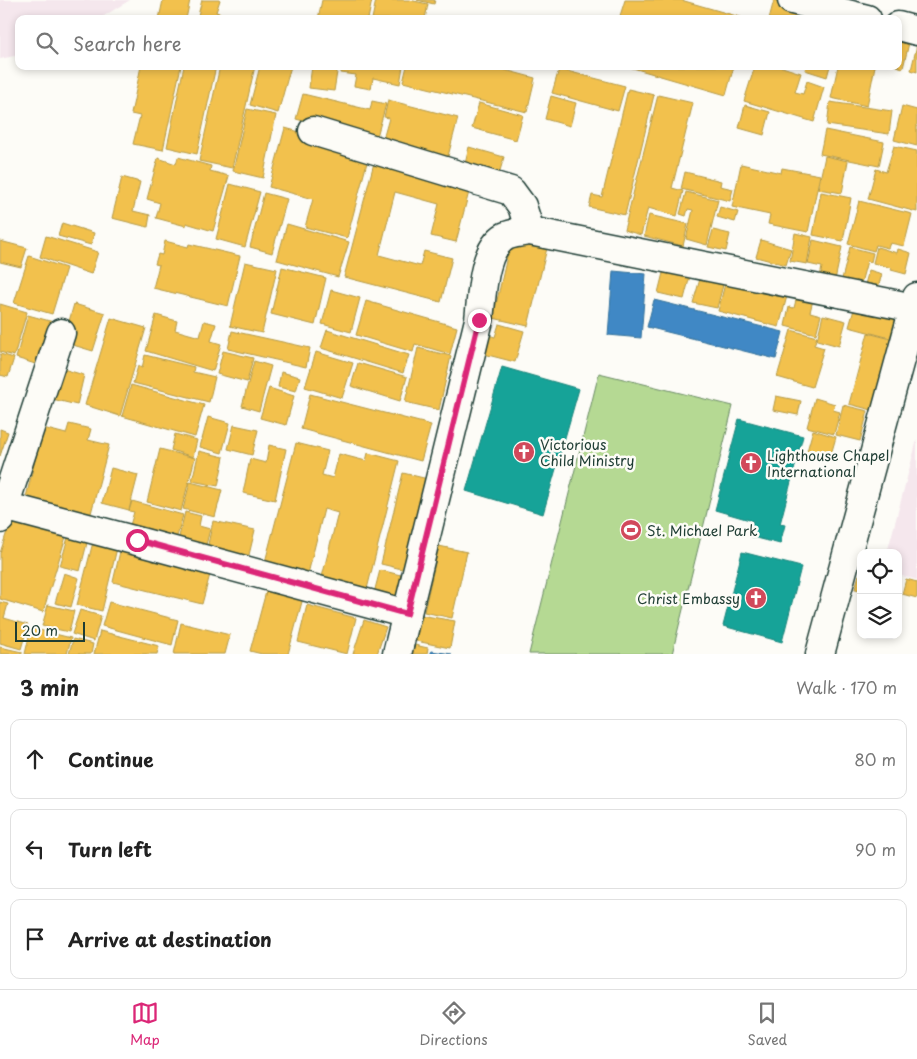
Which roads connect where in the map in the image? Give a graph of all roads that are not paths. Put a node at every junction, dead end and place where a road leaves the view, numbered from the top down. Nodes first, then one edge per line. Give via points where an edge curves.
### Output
1 (792, 0) edge
2 (850, 15) edge
3 (902, 27) edge
4 (917, 31) edge
5 (313, 131) dead end
6 (530, 231) junction
7 (916, 302) edge
8 (61, 334) dead end
9 (907, 374) edge
10 (1, 510) edge
11 (407, 614) junction
12 (397, 654) edge
13 (820, 654) edge

1 - 2 street
3 - 4 street
5 - 6 street via 511,190 522,206
6 - 7 street
6 - 11 street via 506,236 494,247 487,265 479,320
7 - 9 street
8 - 10 street
9 - 13 street
10 - 11 street via 137,540
11 - 12 street

